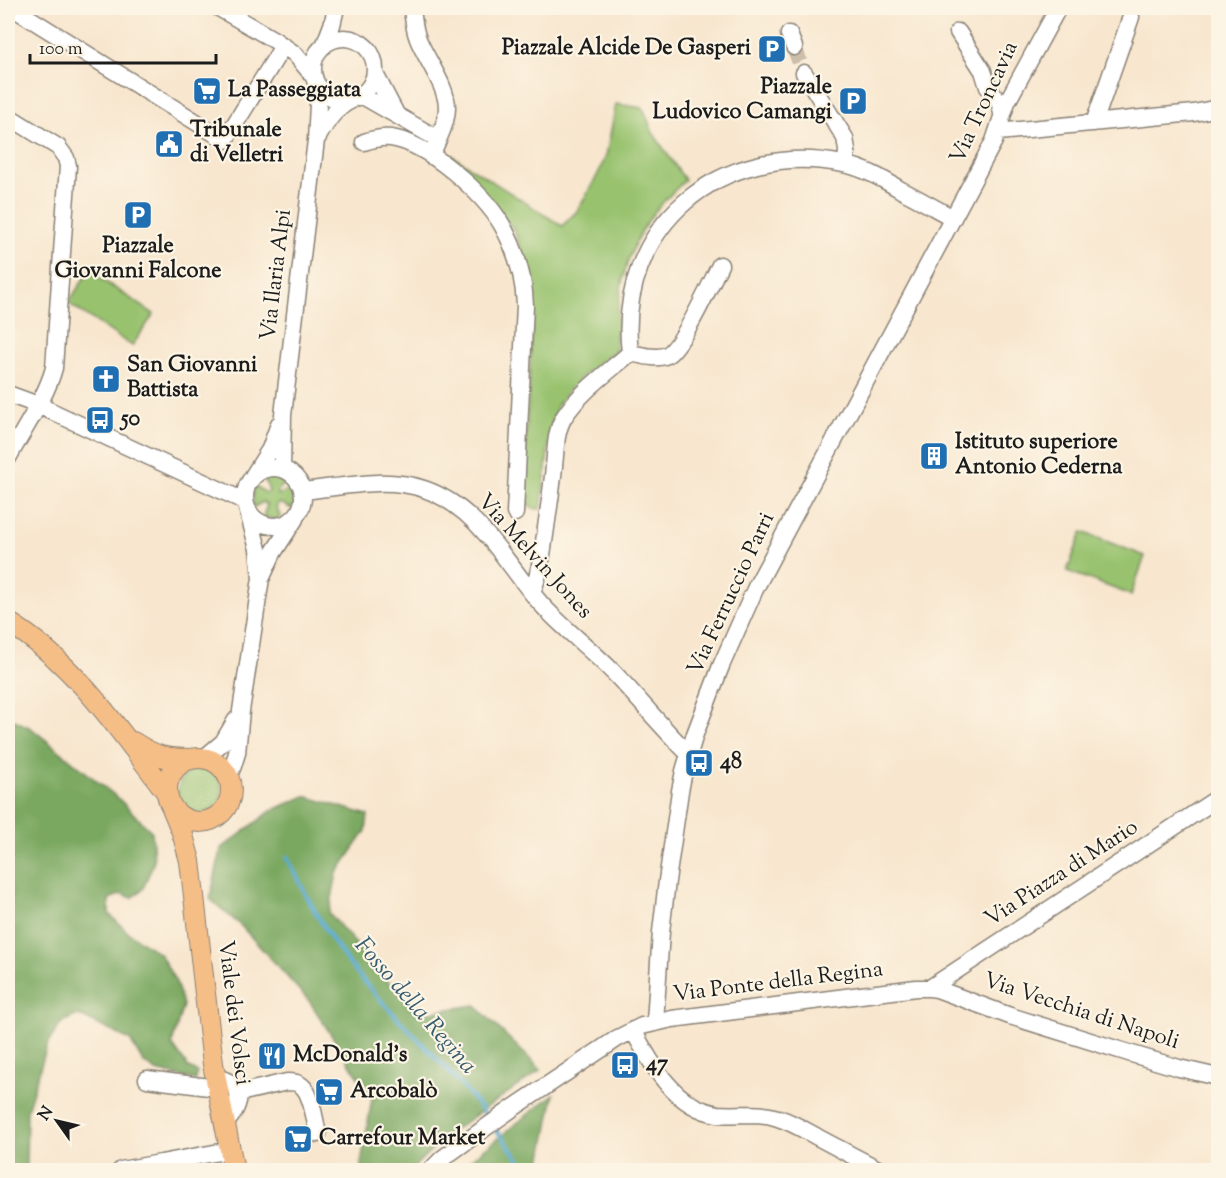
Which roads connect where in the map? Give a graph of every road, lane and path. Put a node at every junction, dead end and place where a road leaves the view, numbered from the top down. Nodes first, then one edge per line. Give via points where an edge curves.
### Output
1 (13, 8) edge
2 (219, 8) edge
3 (338, 8) edge
4 (412, 8) edge
5 (1058, 8) edge
6 (1131, 17) dead end
7 (958, 32) dead end
8 (357, 40) junction
9 (321, 48) junction
10 (289, 50) junction
11 (804, 73) tunnel mouth
12 (375, 74) junction
13 (316, 82) junction
14 (357, 97) junction
15 (1218, 108) edge
16 (1002, 113) junction
17 (397, 115) junction
18 (8, 116) edge
19 (1094, 123) junction
20 (998, 132) junction
21 (438, 138) junction
22 (316, 140) junction
23 (364, 142) dead end
24 (431, 156) junction
25 (846, 164) junction
26 (953, 218) junction
27 (720, 265) dead end
28 (630, 353) junction
29 (8, 394) edge
30 (38, 405) junction
31 (283, 415) junction
32 (8, 458) edge
33 (282, 469) junction
34 (253, 476) junction
35 (303, 491) junction
36 (246, 507) junction
37 (298, 513) junction
38 (515, 513) dead end
39 (261, 578) junction
40 (532, 592) junction
41 (8, 622) edge
42 (241, 711) junction
43 (124, 736) junction
44 (689, 754) junction
45 (198, 758) junction
46 (228, 777) junction
47 (1218, 798) edge
48 (169, 800) junction
49 (211, 820) junction
50 (190, 861) junction
51 (930, 988) junction
52 (655, 1022) junction
53 (633, 1030) junction
54 (1218, 1077) edge
55 (147, 1079) dead end
56 (216, 1083) junction
57 (238, 1093) junction
58 (225, 1124) junction
59 (318, 1134) dead end
60 (230, 1150) junction
61 (161, 1167) edge
62 (121, 1170) edge
63 (234, 1170) edge
64 (431, 1170) edge
65 (880, 1170) edge

1 - 10 street via 225,140
2 - 10 street
3 - 8 street
3 - 9 street
4 - 21 street via 418,39 446,99
5 - 16 street, Via Troncavia
6 - 19 street
7 - 16 street via 983,71
8 - 9 street via 340,38
8 - 12 street via 372,54
9 - 10 street
9 - 13 street via 313,68
10 - 13 street
11 - 25 street via 845,138
12 - 14 street via 368,90
12 - 17 street
13 - 14 street via 334,98
13 - 22 street, Via Ilaria Alpi
14 - 17 street
14 - 22 street, Via Ilaria Alpi via 333,113
15 - 19 street via 1194,114
16 - 20 street, Via Troncavia
17 - 21 street
18 - 30 street via 58,147 67,161 55,362
19 - 20 street
20 - 26 street, Via Troncavia
21 - 24 street
22 - 31 street, Via Ilaria Alpi
23 - 24 street via 395,139
24 - 38 street via 461,178 493,211 512,245 521,275 525,305
25 - 26 street
25 - 28 street via 787,160 760,164 719,179 685,202 660,228 637,273 628,314
26 - 44 street, Via Ferruccio Parri via 749,601
27 - 28 street via 672,351 655,357
28 - 40 street via 582,396 561,423 541,562
29 - 30 street
30 - 32 street
30 - 36 street
31 - 33 street, Via Ilaria Alpi
31 - 34 street, Via Ilaria Alpi
33 - 34 street via 267,468
33 - 35 street via 296,477
34 - 36 street via 244,492
35 - 37 street
35 - 40 street, Via Melvin Jones via 388,483 437,494 461,508 480,527
36 - 37 street via 254,519 269,526 285,524
36 - 39 street via 258,549
37 - 39 street
39 - 42 street
40 - 44 street, Via Melvin Jones
41 - 43 main road, Viale dei Volsci via 64,668
42 - 45 street via 223,742
42 - 46 street via 237,753
43 - 45 main road, Viale dei Volsci via 159,756
43 - 48 main road, Viale dei Volsci
44 - 52 street, Via Ferruccio Parri via 668,872
45 - 46 main road via 214,762
45 - 48 main road via 183,762 170,775
46 - 49 main road via 230,797 226,807
47 - 51 street, Via Piazza di Mario
48 - 49 main road via 179,816 189,821
48 - 50 main road, Viale dei Volsci
49 - 50 main road, Viale dei Volsci via 198,838
50 - 56 main road, Viale dei Volsci
51 - 52 street, Via Ponte della Regina
51 - 54 street, Via Vecchia di Napoli via 1132,1054
52 - 53 street, Via Ponte della Regina
53 - 64 street, Via Ponte della Regina via 513,1108
53 - 65 street via 659,1074 693,1104 717,1114 763,1114 781,1119
55 - 56 street
56 - 57 street via 231,1082
56 - 58 main road, Viale dei Volsci
57 - 58 street via 236,1109
57 - 59 street via 298,1083 308,1095
58 - 60 main road, Viale dei Volsci
60 - 61 street
60 - 63 main road, Viale dei Volsci
61 - 62 street

